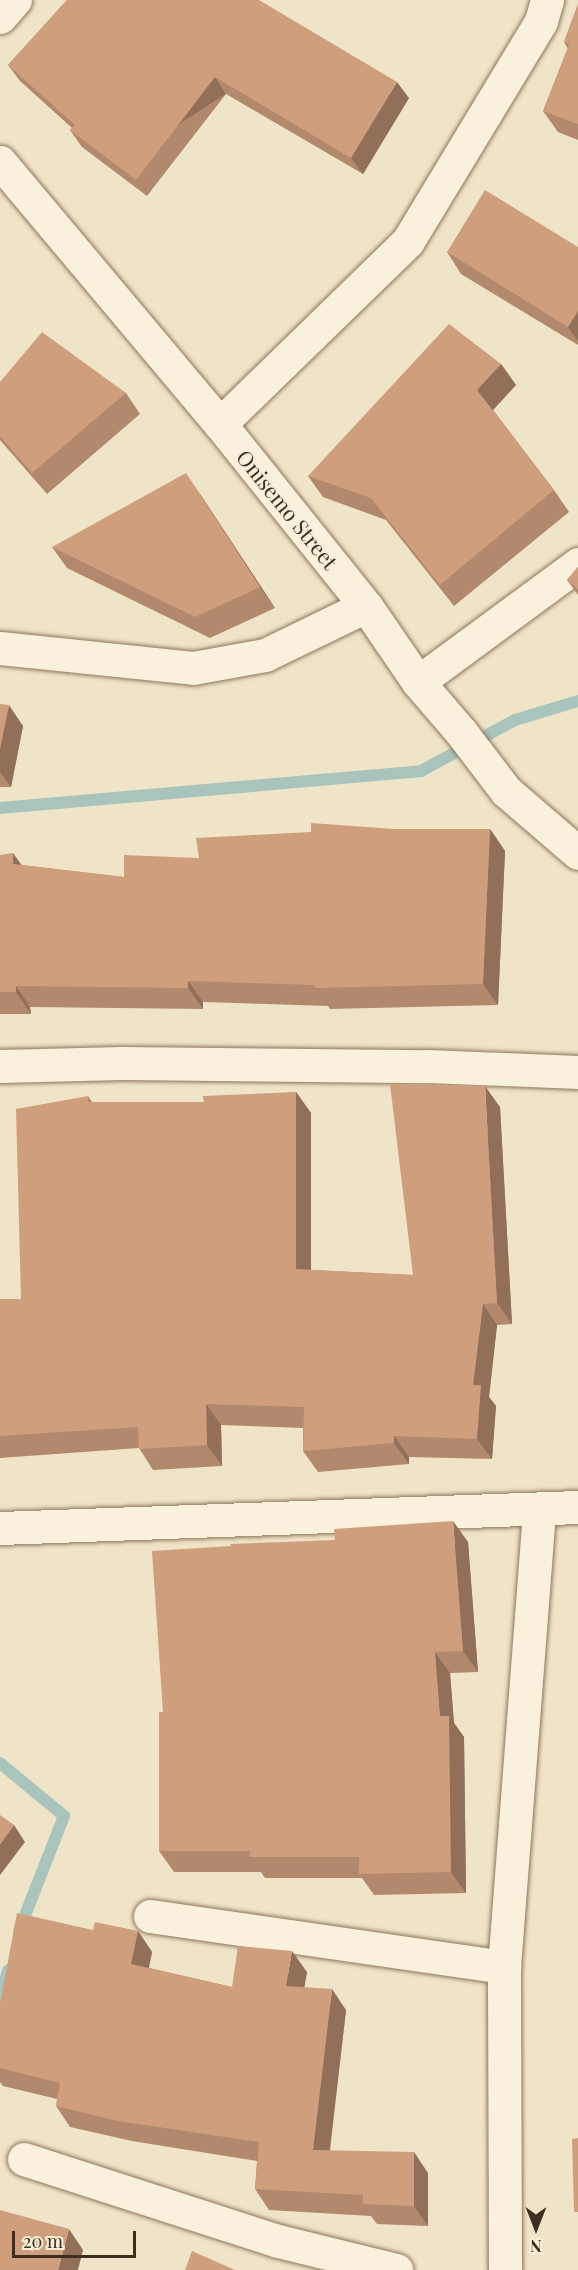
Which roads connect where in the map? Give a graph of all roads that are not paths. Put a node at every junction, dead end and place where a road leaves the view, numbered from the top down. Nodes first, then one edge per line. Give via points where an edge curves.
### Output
1 (15, 0) edge
2 (547, 0) edge
3 (0, 17) edge
4 (0, 162) edge
5 (220, 424) junction
6 (578, 564) edge
7 (366, 606) junction
8 (0, 648) edge
9 (418, 682) junction
10 (578, 853) edge
11 (0, 1066) edge
12 (578, 1072) edge
13 (578, 1507) edge
14 (539, 1508) junction
15 (0, 1528) edge
16 (150, 1916) dead end
17 (504, 1967) junction
18 (24, 2159) dead end
19 (396, 2270) edge
20 (506, 2270) edge

1 - 3 street
2 - 5 street via 541,21 408,241
4 - 5 street, Onisemo Street
5 - 7 street, Onisemo Street
6 - 9 street
7 - 8 street via 265,655 193,668
7 - 9 street, Onisemo Street
9 - 10 street, Onisemo Street via 506,791
11 - 12 street via 122,1063
13 - 14 street
14 - 15 street
14 - 17 street
16 - 17 street
17 - 20 street
18 - 19 street via 278,2241

